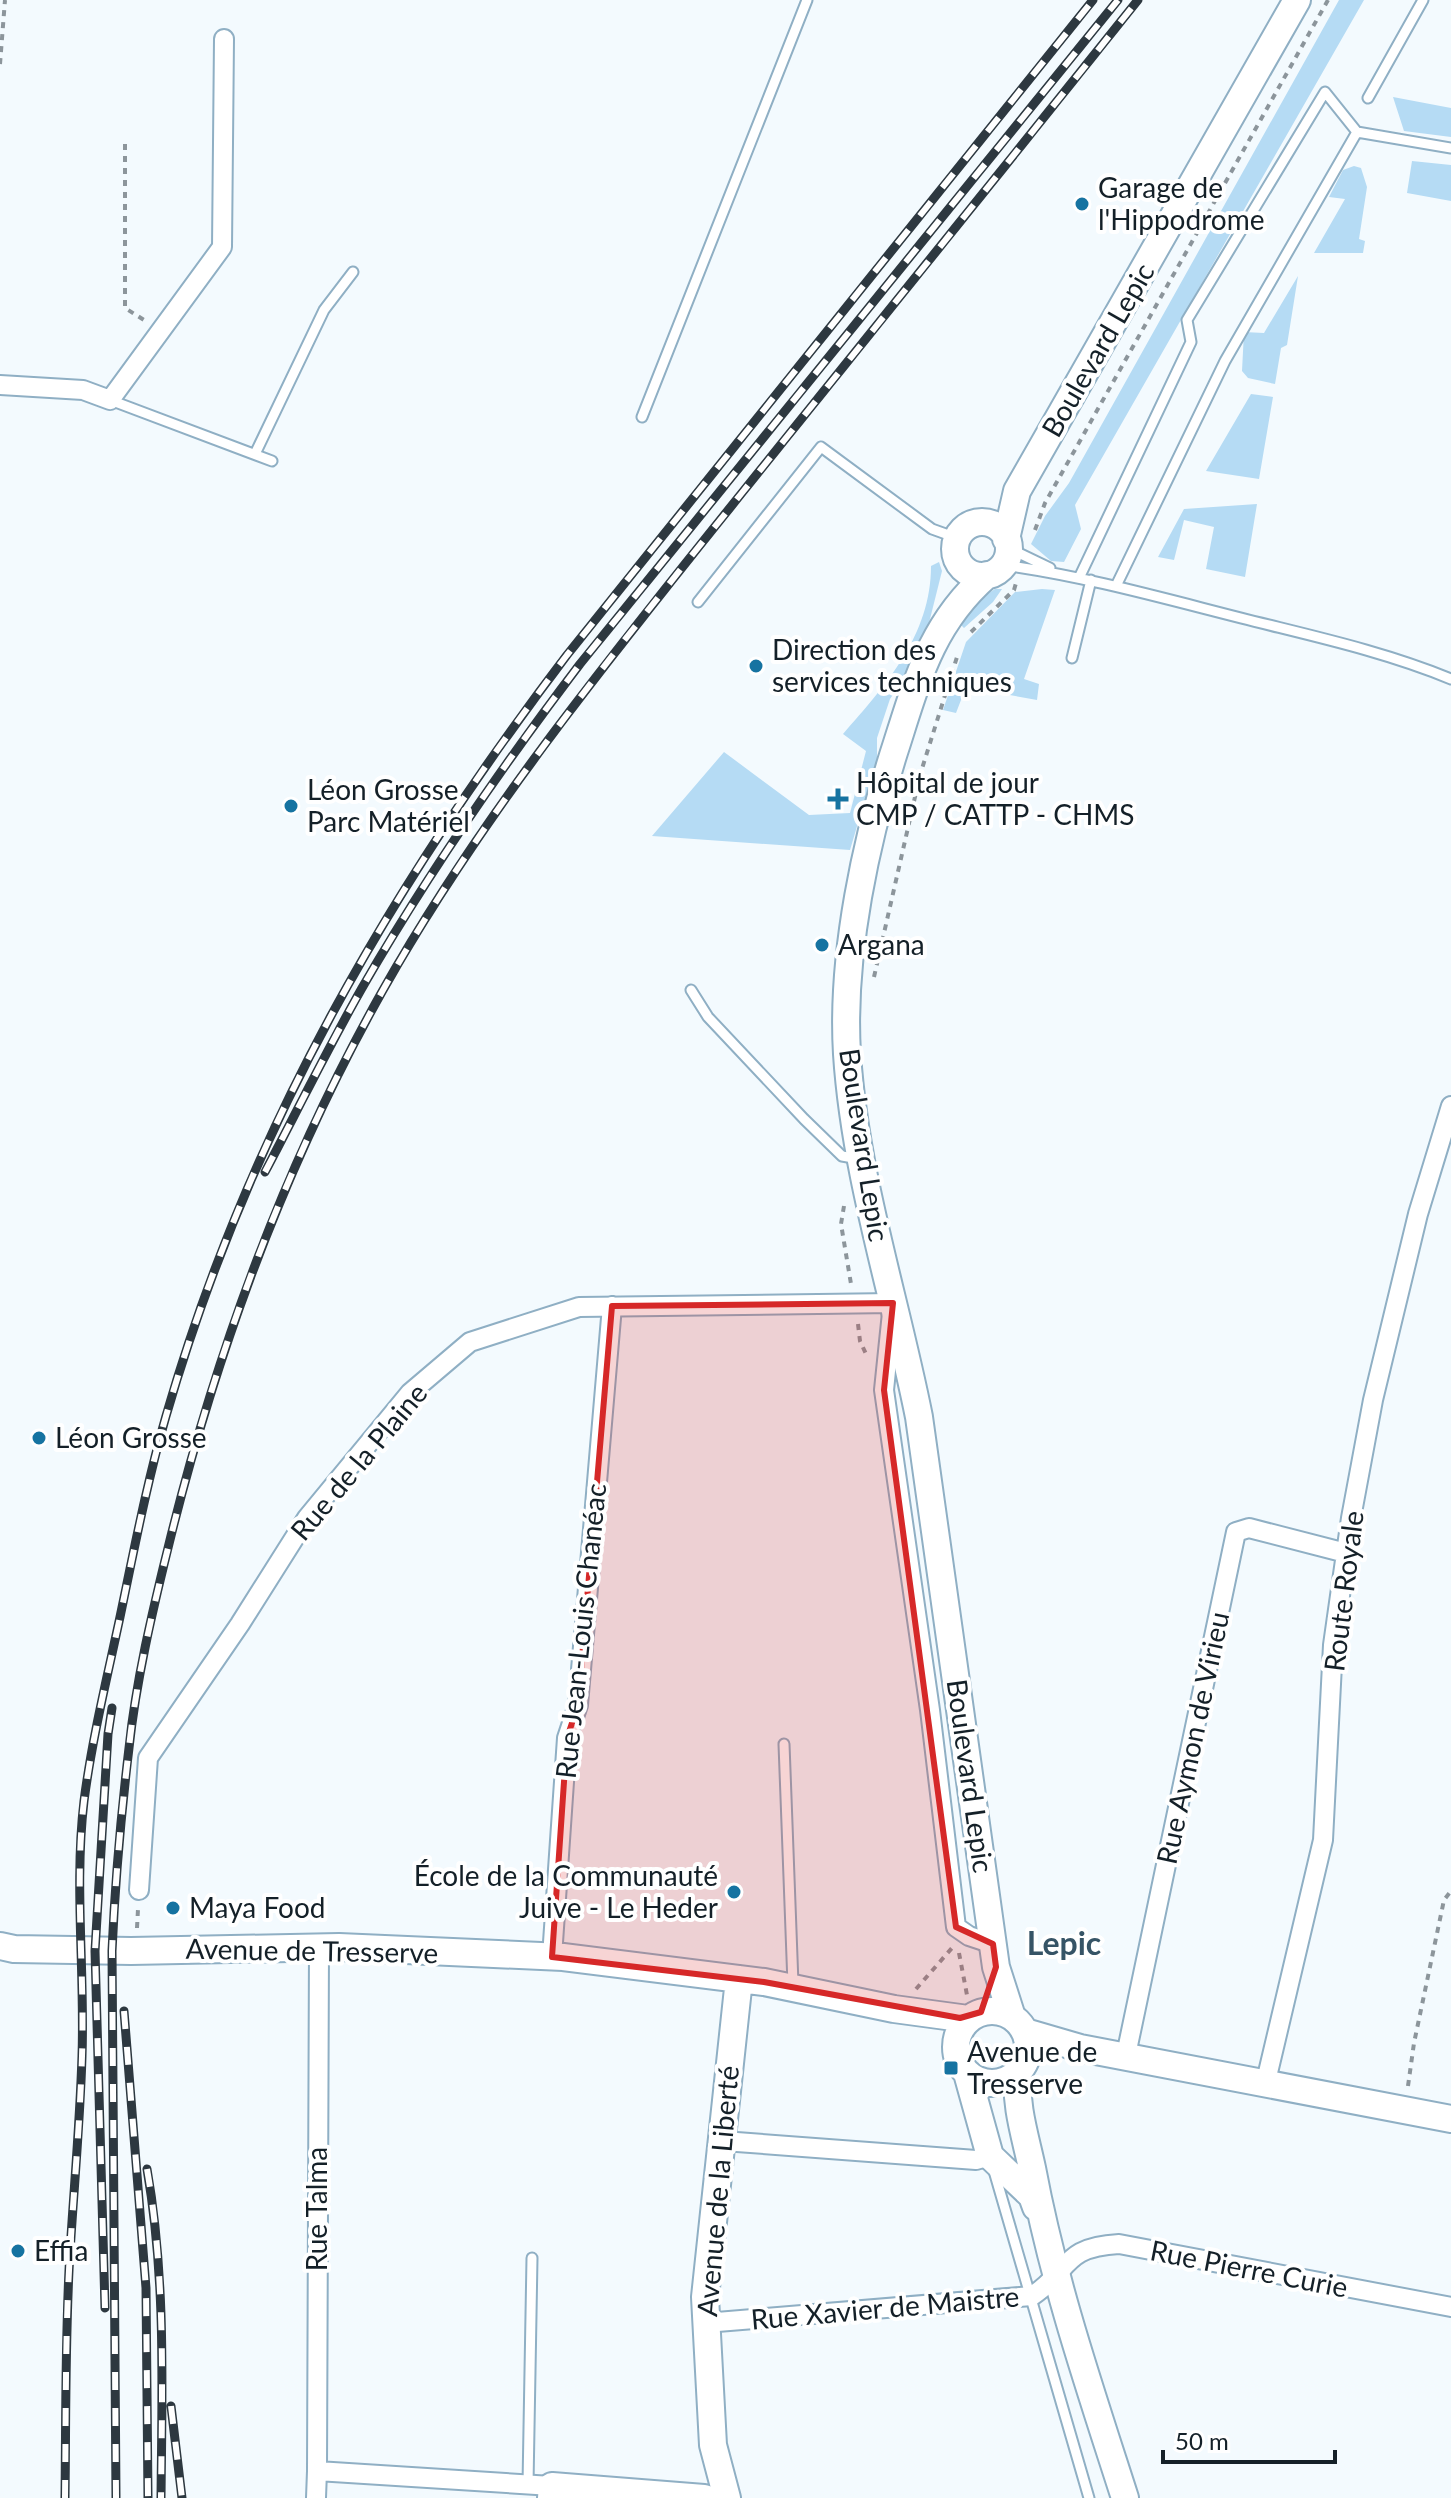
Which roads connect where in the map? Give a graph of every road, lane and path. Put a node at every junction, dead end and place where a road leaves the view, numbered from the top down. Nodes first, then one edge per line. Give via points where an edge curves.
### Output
1 (5, 0) edge
2 (807, 0) edge
3 (1297, 0) edge
4 (1328, 0) edge
5 (1423, 0) edge
6 (1, 38) edge
7 (224, 39) dead end
8 (0, 64) edge
9 (1368, 98) dead end
10 (1357, 132) junction
11 (125, 144) dead end
12 (1451, 148) edge
13 (353, 272) dead end
14 (161, 331) junction
15 (0, 385) edge
16 (110, 400) junction
17 (642, 417) dead end
18 (255, 454) junction
19 (272, 461) dead end
20 (1017, 491) junction
21 (978, 522) junction
22 (957, 549) junction
23 (1009, 558) junction
24 (1079, 578) junction
25 (1091, 580) junction
26 (1116, 586) junction
27 (698, 602) dead end
28 (947, 617) junction
29 (963, 640) dead end
30 (958, 654) dead end
31 (1072, 658) dead end
32 (1451, 679) edge
33 (691, 990) dead end
34 (871, 991) dead end
35 (1451, 1106) edge
36 (862, 1159) junction
37 (845, 1203) dead end
38 (854, 1303) junction
39 (893, 1303) junction
40 (612, 1306) junction
41 (884, 1390) junction
42 (1346, 1553) junction
43 (784, 1744) dead end
44 (139, 1890) joint
45 (1451, 1891) edge
46 (956, 1933) junction
47 (7, 1947) edge
48 (319, 1947) junction
49 (136, 1951) junction
50 (995, 1955) junction
51 (552, 1957) junction
52 (943, 1961) dead end
53 (739, 1979) junction
54 (794, 1987) junction
55 (894, 2009) junction
56 (973, 2016) junction
57 (1019, 2025) junction
58 (1080, 2048) junction
59 (1126, 2055) junction
60 (962, 2065) junction
61 (1021, 2067) junction
62 (1266, 2081) junction
63 (1451, 2102) edge
64 (1405, 2108) junction
65 (1451, 2119) edge
66 (723, 2141) junction
67 (990, 2156) junction
68 (1040, 2215) junction
69 (532, 2258) dead end
70 (1055, 2273) junction
71 (1032, 2296) junction
72 (1451, 2307) edge
73 (705, 2323) junction
74 (317, 2471) junction
75 (544, 2490) edge
76 (316, 2498) edge
77 (704, 2498) edge
78 (727, 2498) edge
79 (1089, 2498) edge
80 (1125, 2498) edge

1 - 6 path
2 - 17 lane
3 - 20 main road, Boulevard Lepic
4 - 23 path
5 - 9 lane
6 - 8 path
7 - 14 street via 222,247
10 - 12 lane
10 - 24 lane via 1325,92 1187,320 1191,342
10 - 26 lane via 1225,361
11 - 14 path via 125,308
13 - 18 lane via 324,310
14 - 16 street
15 - 16 street via 83,390
16 - 18 lane
18 - 19 lane
20 - 21 main road, Boulevard Lepic
20 - 23 main road, Boulevard Lepic
21 - 22 main road via 962,531
21 - 23 main road via 995,526
22 - 23 main road via 969,572
22 - 27 lane via 821,447
22 - 28 main road, Boulevard Lepic
23 - 24 lane
23 - 28 main road, Boulevard Lepic
23 - 29 path via 1014,590
24 - 25 lane
25 - 26 lane
25 - 31 lane
26 - 32 lane via 1403,659
28 - 36 main road, Boulevard Lepic via 900,732 860,880 847,1049
30 - 34 path via 920,775
33 - 36 lane via 708,1017 804,1119 842,1156
35 - 42 street, Route Royale via 1384,1352
36 - 39 main road, Boulevard Lepic
37 - 38 path via 841,1224
38 - 39 street, Rue de la Plaine
38 - 40 street, Rue de la Plaine
38 - 41 path via 860,1341
39 - 41 street, Boulevard Lepic
39 - 50 main road, Boulevard Lepic via 919,1417
40 - 44 street, Rue de la Plaine via 579,1307 470,1342 410,1393 307,1518 148,1758
40 - 51 street, Rue Jean-Louis Chanéac via 578,1705 567,1738
41 - 46 street, Boulevard Lepic
42 - 59 street, Rue Aymon de Virieu via 1249,1528 1236,1532
42 - 62 street, Route Royale via 1333,1645 1323,1840
43 - 54 lane
44 - 49 path
45 - 64 path via 1444,1900 1422,2000
46 - 50 street
46 - 52 path
46 - 56 path
47 - 49 main road, Avenue de Tresserve
48 - 49 main road, Avenue de Tresserve
48 - 51 main road, Avenue de Tresserve
48 - 74 street, Rue Talma
50 - 56 main road, Boulevard Lepic
50 - 57 main road, Boulevard Lepic
51 - 53 main road, Avenue de Tresserve
53 - 54 main road, Avenue de Tresserve
53 - 66 main road, Avenue de la Liberté
54 - 55 main road, Avenue de Tresserve
55 - 56 main road, Avenue de Tresserve
55 - 60 main road, Avenue de Tresserve via 936,2034
56 - 57 main road via 1002,2012
56 - 60 main road via 957,2037
57 - 58 main road
57 - 61 main road via 1028,2042
58 - 59 main road
58 - 61 main road via 1050,2050
59 - 62 main road
60 - 61 main road via 988,2083 1000,2082
60 - 67 main road
61 - 68 main road via 1017,2105
62 - 64 main road
63 - 64 main road
64 - 65 main road
66 - 67 street via 976,2160
66 - 73 main road, Avenue de la Liberté
67 - 68 main road via 1032,2196
67 - 71 lane
68 - 70 main road
69 - 75 lane
70 - 71 street, Rue Xavier de Maistre
70 - 72 street, Rue Pierre Curie via 1076,2253 1094,2245 1119,2244
70 - 80 main road
71 - 73 street, Rue Xavier de Maistre
71 - 79 lane
73 - 78 main road, Avenue de la Liberté via 713,2445
74 - 75 street
74 - 76 street, Rue Talma
75 - 77 main road

